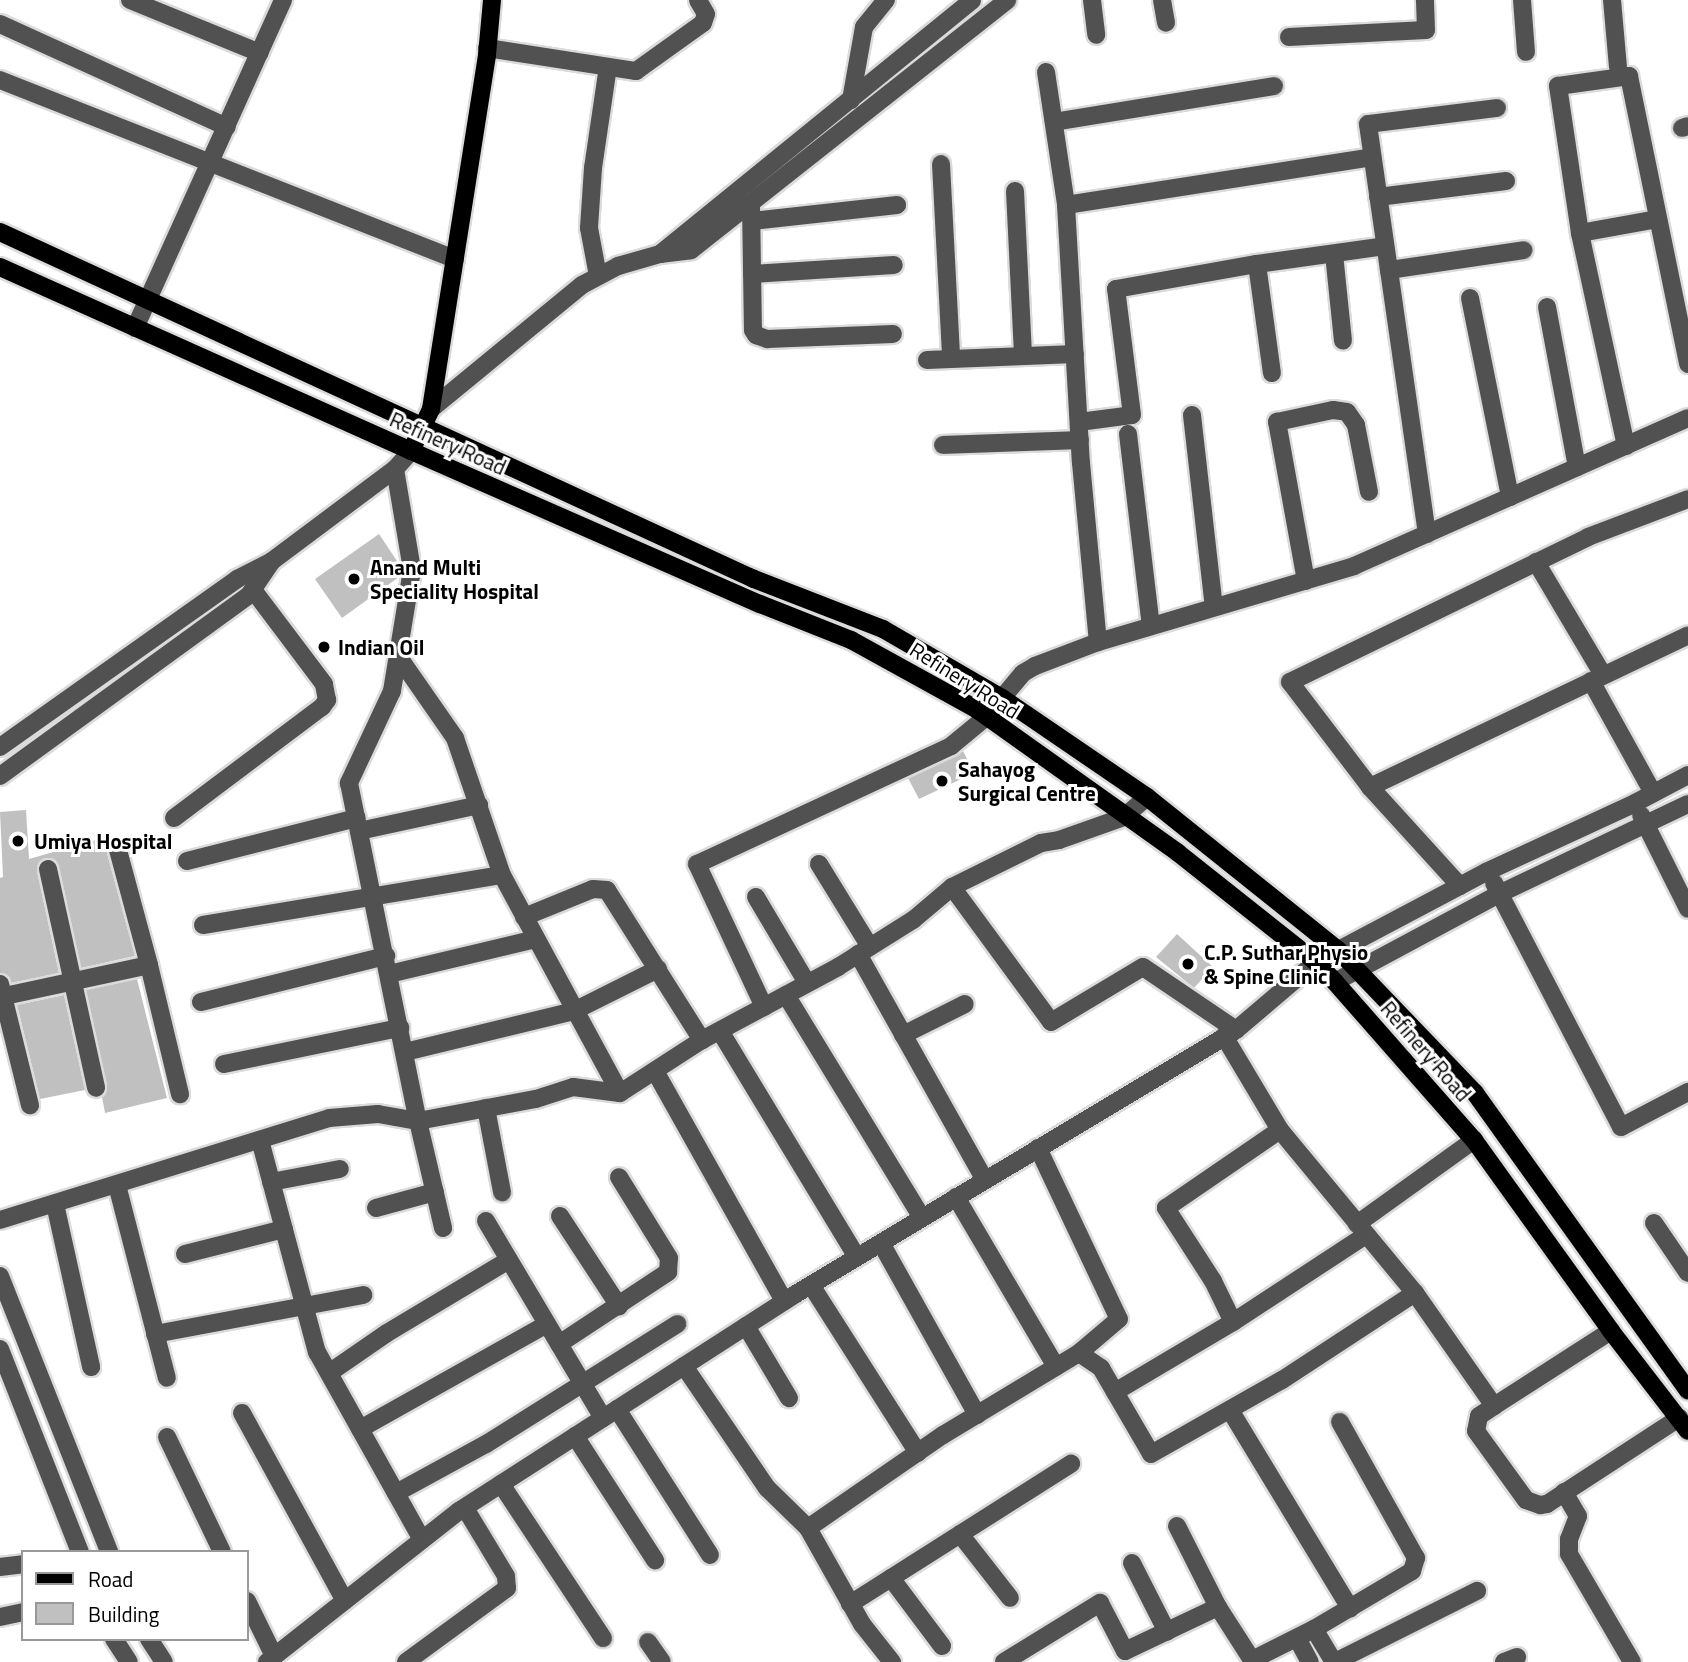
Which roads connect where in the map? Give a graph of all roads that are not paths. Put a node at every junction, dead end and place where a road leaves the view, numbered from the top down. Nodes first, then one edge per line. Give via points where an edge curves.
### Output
1 (130, 0) edge
2 (283, 0) edge
3 (492, 0) edge
4 (698, 0) edge
5 (972, 0) edge
6 (1007, 0) edge
7 (1092, 0) edge
8 (1162, 0) edge
9 (1425, 0) edge
10 (1522, 0) edge
11 (1612, 0) edge
12 (875, 4) edge
13 (1166, 23) dead end
14 (0, 24) edge
15 (1096, 35) dead end
16 (1289, 37) dead end
17 (487, 48) junction
18 (1526, 52) dead end
19 (260, 53) junction
20 (1618, 67) dead end
21 (608, 68) junction
22 (1046, 72) dead end
23 (0, 80) edge
24 (874, 80) junction
25 (1274, 86) dead end
26 (851, 100) junction
27 (881, 100) junction
28 (1497, 108) dead end
29 (1054, 122) junction
30 (227, 127) junction
31 (1372, 157) junction
32 (941, 164) dead end
33 (211, 165) junction
34 (1506, 181) dead end
35 (1015, 191) dead end
36 (1378, 197) junction
37 (897, 205) dead end
38 (1066, 205) junction
39 (751, 213) junction
40 (1657, 219) junction
41 (0, 232) edge
42 (1580, 233) junction
43 (1385, 246) junction
44 (1524, 250) dead end
45 (660, 254) junction
46 (1334, 254) junction
47 (455, 259) junction
48 (1257, 264) junction
49 (894, 265) dead end
50 (0, 267) edge
51 (1389, 270) junction
52 (752, 274) junction
53 (598, 276) junction
54 (1470, 298) dead end
55 (148, 302) junction
56 (1547, 307) dead end
57 (135, 328) junction
58 (893, 334) dead end
59 (1343, 341) dead end
60 (1075, 354) junction
61 (1023, 356) junction
62 (951, 358) junction
63 (927, 359) dead end
64 (1688, 364) edge
65 (1272, 373) dead end
66 (1192, 415) dead end
67 (428, 417) junction
68 (1688, 418) edge
69 (1079, 431) junction
70 (1129, 434) dead end
71 (943, 445) dead end
72 (1626, 446) junction
73 (411, 452) junction
74 (1577, 467) junction
75 (395, 469) junction
76 (1369, 492) dead end
77 (1510, 497) junction
78 (1688, 499) edge
79 (1427, 534) junction
80 (272, 561) junction
81 (1536, 562) junction
82 (1306, 581) junction
83 (254, 591) junction
84 (1214, 607) junction
85 (1151, 626) junction
86 (1688, 635) edge
87 (1098, 642) junction
88 (398, 656) junction
89 (1597, 678) junction
90 (1002, 698) junction
91 (986, 717) junction
92 (0, 747) edge
93 (1688, 775) edge
94 (0, 776) edge
95 (1370, 787) junction
96 (1653, 793) junction
97 (1147, 797) junction
98 (1635, 803) junction
99 (1688, 804) edge
100 (479, 805) junction
101 (1124, 817) junction
102 (174, 818) dead end
103 (358, 824) junction
104 (1646, 824) junction
105 (118, 850) dead end
106 (187, 862) dead end
107 (819, 864) dead end
108 (48, 869) dead end
109 (1486, 872) junction
110 (502, 875) junction
111 (1460, 886) junction
112 (952, 887) junction
113 (1500, 893) junction
114 (374, 895) junction
115 (756, 897) dead end
116 (1688, 909) edge
117 (524, 917) junction
118 (203, 925) dead end
119 (536, 939) junction
120 (1338, 950) junction
121 (864, 951) junction
122 (1316, 962) junction
123 (149, 965) junction
124 (388, 965) junction
125 (658, 969) junction
126 (1359, 970) junction
127 (74, 981) junction
128 (1335, 982) junction
129 (807, 983) junction
130 (1, 993) edge
131 (786, 995) junction
132 (201, 1002) dead end
133 (965, 1004) dead end
134 (764, 1007) junction
135 (574, 1011) junction
136 (400, 1028) junction
137 (720, 1031) junction
138 (1230, 1033) junction
139 (903, 1035) junction
140 (702, 1040) junction
141 (405, 1052) junction
142 (224, 1064) dead end
143 (655, 1071) junction
144 (96, 1088) dead end
145 (1688, 1092) edge
146 (620, 1093) junction
147 (180, 1094) dead end
148 (30, 1105) dead end
149 (486, 1108) junction
150 (418, 1121) junction
151 (1280, 1130) junction
152 (260, 1140) junction
153 (1474, 1140) junction
154 (1038, 1148) junction
155 (340, 1169) dead end
156 (619, 1177) dead end
157 (985, 1180) junction
158 (271, 1182) junction
159 (117, 1185) junction
160 (435, 1192) junction
161 (502, 1192) dead end
162 (956, 1197) junction
163 (55, 1204) junction
164 (376, 1208) dead end
165 (560, 1216) dead end
166 (922, 1218) junction
167 (0, 1220) edge
168 (486, 1221) dead end
169 (1654, 1223) dead end
170 (443, 1227) dead end
171 (284, 1229) junction
172 (1362, 1229) junction
173 (881, 1243) junction
174 (185, 1254) dead end
175 (857, 1257) junction
176 (509, 1260) junction
177 (1688, 1273) edge
178 (2, 1284) edge
179 (811, 1285) junction
180 (1415, 1293) junction
181 (363, 1295) dead end
182 (784, 1301) junction
183 (619, 1306) junction
184 (305, 1307) junction
185 (1233, 1322) junction
186 (547, 1324) junction
187 (677, 1324) dead end
188 (746, 1326) junction
189 (1611, 1331) junction
190 (155, 1334) junction
191 (559, 1344) junction
192 (0, 1349) edge
193 (1079, 1353) junction
194 (684, 1366) junction
195 (91, 1367) dead end
196 (1056, 1367) junction
197 (329, 1373) junction
198 (167, 1378) dead end
199 (582, 1381) junction
200 (1688, 1391) edge
201 (1115, 1392) junction
202 (789, 1398) dead end
203 (1494, 1406) junction
204 (1230, 1410) junction
205 (242, 1413) dead end
206 (610, 1413) junction
207 (977, 1415) junction
208 (1340, 1422) dead end
209 (1685, 1425) edge
210 (360, 1429) junction
211 (575, 1436) junction
212 (167, 1437) dead end
213 (918, 1453) junction
214 (1071, 1464) dead end
215 (501, 1484) junction
216 (1564, 1492) junction
217 (396, 1493) junction
218 (88, 1498) junction
219 (62, 1507) junction
220 (465, 1508) junction
221 (1177, 1525) dead end
222 (808, 1528) junction
223 (960, 1534) junction
224 (422, 1540) junction
225 (79, 1550) edge
226 (108, 1550) edge
227 (221, 1550) edge
228 (709, 1555) dead end
229 (655, 1560) dead end
230 (1132, 1563) dead end
231 (21, 1564) edge
232 (0, 1567) edge
233 (891, 1578) junction
234 (1478, 1591) dead end
235 (1010, 1598) dead end
236 (345, 1601) junction
237 (248, 1603) edge
238 (850, 1604) junction
239 (1219, 1607) junction
240 (1350, 1608) junction
241 (21, 1612) edge
242 (0, 1617) edge
243 (1314, 1629) junction
244 (1167, 1632) junction
245 (603, 1637) dead end
246 (1297, 1638) junction
247 (115, 1641) edge
248 (150, 1641) edge
249 (648, 1642) dead end
250 (942, 1646) dead end
251 (271, 1659) edge
252 (1250, 1661) edge
253 (129, 1662) edge
254 (164, 1662) edge
255 (406, 1662) edge
256 (662, 1662) edge
257 (892, 1662) edge
258 (1004, 1662) edge
259 (1311, 1662) edge
260 (1335, 1662) edge
261 (1632, 1662) edge

1 - 19 street
2 - 19 street
3 - 17 main road
4 - 21 street via 706,14 703,23 643,68
5 - 24 street
6 - 27 street
7 - 15 street
8 - 13 street
9 - 16 street via 1426,30
10 - 18 street
11 - 20 street
12 - 26 street via 864,27
14 - 30 street
17 - 21 street
17 - 47 main road
19 - 30 street
21 - 53 street via 589,228
22 - 29 street
23 - 33 street
24 - 26 street
24 - 27 street
25 - 29 street
26 - 45 street
27 - 39 street
28 - 31 street via 1368,124
29 - 38 street
30 - 33 street
31 - 36 street
31 - 38 street
32 - 62 street
33 - 47 street
33 - 55 street
34 - 36 street
35 - 61 street
36 - 43 street
37 - 39 street
38 - 60 street
39 - 45 street via 691,250
39 - 52 street
40 - 42 street
40 - 42 street via 1629,76 1558,86
40 - 64 street
41 - 55 main road, Refinery Road
42 - 72 street
43 - 46 street
43 - 51 street
44 - 51 street
45 - 53 street
46 - 48 street
46 - 59 street
47 - 67 main road
48 - 65 street
48 - 69 street via 1116,289 1132,415
49 - 52 street
50 - 57 main road, Refinery Road
51 - 79 street
52 - 58 street via 752,330 761,338
53 - 67 street
54 - 77 street
55 - 57 street
55 - 67 main road, Refinery Road
56 - 74 street
57 - 73 main road, Refinery Road
60 - 61 street
60 - 69 street
61 - 62 street
62 - 63 street
66 - 84 street
67 - 73 main road
67 - 90 main road, Refinery Road via 754,579 883,629
68 - 72 street
69 - 71 street
69 - 87 street
70 - 85 street
72 - 74 street
73 - 75 street
73 - 91 main road, Refinery Road via 851,640
74 - 77 street
75 - 80 street
75 - 88 street via 412,570
76 - 82 street via 1356,425 1347,412 1333,410 1277,422
77 - 79 street
78 - 81 street
79 - 82 street
80 - 83 street
80 - 92 street via 237,579
81 - 89 street
81 - 95 street via 1290,682
82 - 84 street
83 - 94 street
83 - 102 street via 324,684 327,700
84 - 85 street
85 - 87 street
86 - 89 street
87 - 90 street via 1024,673
88 - 100 street via 455,738
88 - 103 street via 392,691 349,783
89 - 95 street
89 - 96 street
90 - 91 street
90 - 97 main road, Refinery Road
91 - 101 main road, Refinery Road
91 - 134 street via 951,746 697,864
93 - 96 street
95 - 111 street
96 - 98 street
97 - 101 street
97 - 120 main road, Refinery Road
98 - 104 street
98 - 109 street
99 - 104 street
100 - 103 street
100 - 110 street
101 - 112 street via 1041,843
101 - 122 main road, Refinery Road via 1177,852
103 - 106 street
103 - 114 street
104 - 113 street
104 - 116 street
105 - 123 street
107 - 121 street
108 - 127 street
109 - 111 street
109 - 113 street
110 - 114 street
110 - 117 street
111 - 120 street
112 - 121 street via 913,920
112 - 138 street via 1051,1022 1143,967
113 - 126 street
113 - 145 street via 1621,1127
114 - 118 street
114 - 124 street
115 - 129 street
117 - 119 street
117 - 125 street via 593,888 607,890
119 - 124 street
119 - 135 street
120 - 122 street
120 - 126 main road, Refinery Road
121 - 129 street
121 - 139 street
122 - 128 main road, Refinery Road
122 - 138 street
123 - 127 street
123 - 147 street
124 - 132 street
124 - 136 street
125 - 135 street
125 - 140 street
126 - 128 street
126 - 200 main road, Refinery Road via 1490,1111
127 - 130 street
127 - 144 street
128 - 153 main road, Refinery Road
129 - 131 street
130 - 148 street
131 - 134 street
131 - 166 street
133 - 139 street
134 - 137 street
135 - 141 street
135 - 146 street
136 - 141 street
136 - 142 street
137 - 140 street
137 - 175 street
138 - 151 street
138 - 154 street
139 - 157 street
140 - 143 street
141 - 150 street
143 - 146 street
143 - 182 street
146 - 149 street via 573,1087
149 - 150 street
149 - 161 street
150 - 152 street via 378,1114 329,1118
150 - 160 street
151 - 172 street
151 - 185 street via 1167,1208
152 - 158 street
152 - 159 street
153 - 172 street
153 - 189 main road, Refinery Road
154 - 157 street
154 - 193 street via 1119,1319
155 - 158 street
156 - 183 street via 670,1266 665,1277
157 - 162 street
158 - 171 street
159 - 163 street
159 - 190 street
160 - 164 street
160 - 170 street
162 - 166 street
162 - 196 street
163 - 167 street
163 - 195 street
165 - 183 street
166 - 173 street
168 - 176 street
169 - 177 street
171 - 174 street
171 - 184 street
172 - 180 street
172 - 185 street
173 - 175 street
173 - 207 street
175 - 179 street
176 - 186 street
176 - 197 street
178 - 218 street
179 - 182 street
179 - 213 street
180 - 203 street
180 - 204 street
181 - 184 street
182 - 188 street
183 - 191 street
184 - 190 street
184 - 197 street via 317,1352
185 - 201 street
186 - 191 street
186 - 210 street
187 - 199 street
188 - 194 street
188 - 202 street
189 - 203 street
189 - 209 main road, Refinery Road
190 - 198 street
191 - 199 street
192 - 219 street
193 - 196 street
193 - 201 street via 1101,1368
194 - 206 street
194 - 222 street via 767,1488
196 - 207 street
197 - 210 street
199 - 206 street
199 - 217 street via 486,1444
201 - 204 street via 1152,1454
203 - 216 street via 1479,1416 1476,1431 1526,1500 1547,1504
204 - 240 street
205 - 236 street
206 - 211 street
206 - 228 street
207 - 213 street
208 - 240 street via 1416,1558 1412,1571
209 - 216 street
210 - 217 street
211 - 215 street
211 - 229 street
212 - 227 street
213 - 222 street
214 - 223 street
215 - 220 street
215 - 245 street
216 - 261 street via 1578,1516 1569,1553
217 - 224 street
218 - 219 street
218 - 226 street
219 - 225 street
220 - 224 street
220 - 255 street via 506,1576 507,1588
221 - 239 street
222 - 238 street
223 - 233 street
223 - 235 street
224 - 236 street
230 - 244 street
231 - 232 street
233 - 238 street
233 - 250 street
234 - 260 street
236 - 251 street
237 - 251 street
238 - 257 street
239 - 244 street
239 - 252 street
240 - 243 street
241 - 242 street
243 - 246 street
243 - 260 street
244 - 258 street via 1125,1651 1100,1603
246 - 252 street
246 - 259 street
247 - 253 street
248 - 254 street
249 - 256 street

